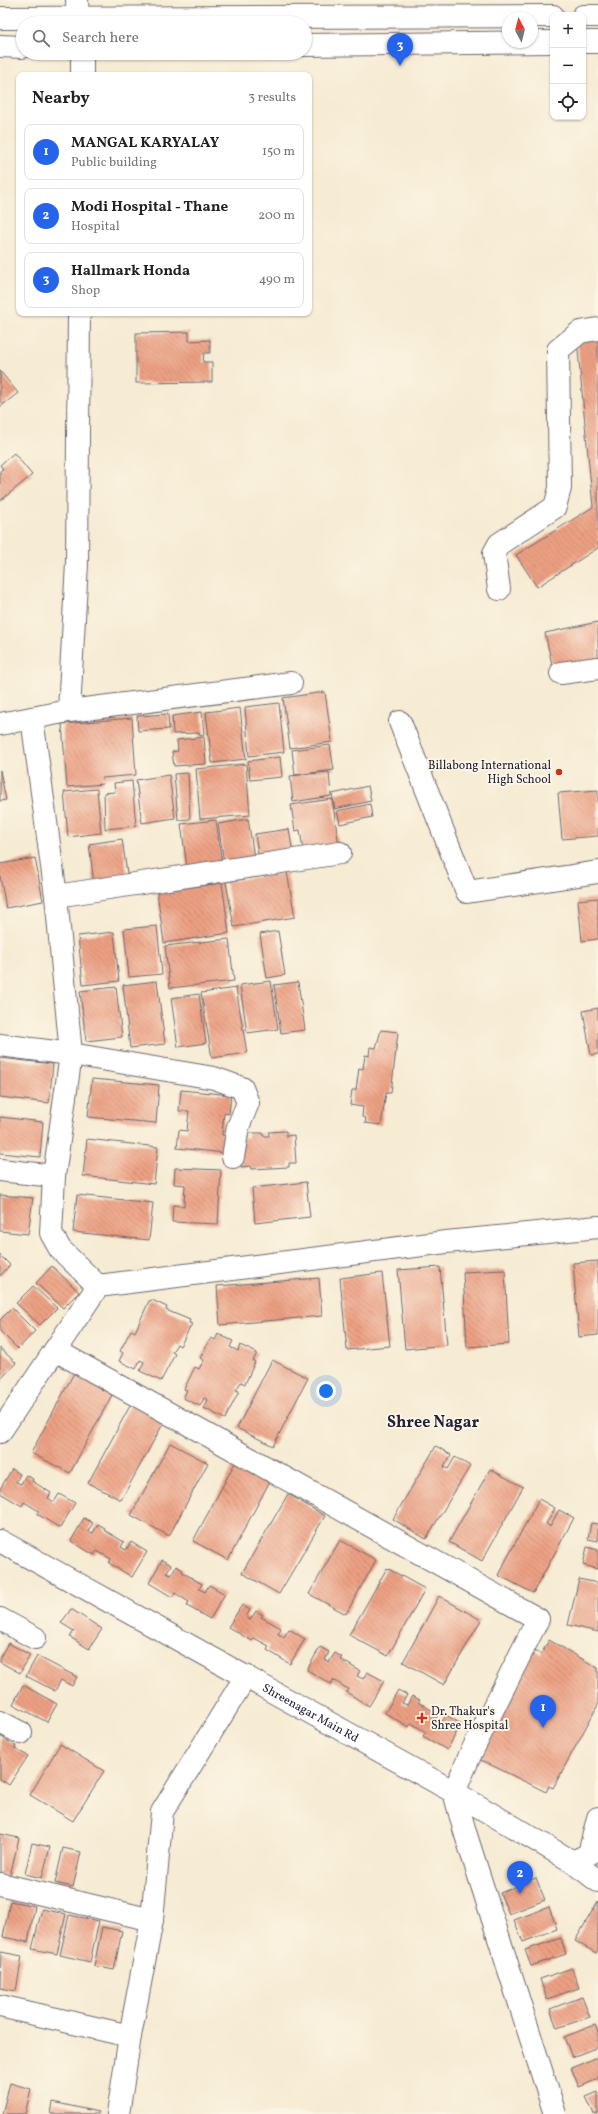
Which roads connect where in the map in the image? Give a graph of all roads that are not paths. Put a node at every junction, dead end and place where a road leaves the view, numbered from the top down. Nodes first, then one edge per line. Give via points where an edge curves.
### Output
1 (561, 0) edge
2 (561, 12) edge
3 (78, 14) edge
4 (39, 16) edge
5 (550, 16) edge
6 (586, 16) edge
7 (598, 16) edge
8 (16, 17) edge
9 (0, 18) edge
10 (550, 42) edge
11 (586, 42) edge
12 (598, 42) edge
13 (312, 45) edge
14 (0, 46) edge
15 (16, 47) edge
16 (82, 60) edge
17 (82, 72) edge
18 (79, 316) edge
19 (598, 329) edge
20 (499, 589) dead end
21 (598, 668) edge
22 (561, 672) dead end
23 (292, 683) dead end
24 (69, 711) junction
25 (32, 718) junction
26 (400, 722) dead end
27 (0, 724) edge
28 (340, 853) dead end
29 (598, 872) edge
30 (56, 896) junction
31 (0, 1046) edge
32 (71, 1054) junction
33 (233, 1157) dead end
34 (0, 1170) edge
35 (54, 1176) junction
36 (598, 1227) edge
37 (98, 1286) junction
38 (55, 1350) junction
39 (8, 1405) edge
40 (0, 1432) edge
41 (0, 1541) edge
42 (0, 1619) edge
43 (35, 1638) dead end
44 (246, 1676) junction
45 (0, 1722) edge
46 (20, 1733) dead end
47 (454, 1792) junction
48 (598, 1818) edge
49 (573, 1862) junction
50 (598, 1881) edge
51 (0, 1884) edge
52 (152, 1920) junction
53 (0, 2006) edge
54 (130, 2036) junction
55 (118, 2114) edge
56 (555, 2114) edge

1 - 2 street
3 - 4 street
3 - 5 street
6 - 7 street
8 - 9 street
10 - 13 street
11 - 12 street
14 - 15 street
16 - 17 street
18 - 24 street via 77,563
19 - 20 street via 580,332 558,350 560,488 555,507 499,544 494,553
21 - 22 street
23 - 24 street
24 - 25 street
25 - 27 street
25 - 30 street
26 - 29 street via 467,892
28 - 30 street
30 - 32 street
31 - 32 street
32 - 33 street via 214,1078 242,1088 248,1103 238,1127
32 - 35 street
34 - 35 street
35 - 37 street via 51,1233 60,1249
36 - 37 street via 446,1242
37 - 38 street
38 - 39 street
38 - 47 street via 538,1619
39 - 40 street
41 - 44 street, Shreenagar Main Rd
42 - 43 street
44 - 47 street, Shreenagar Main Rd
44 - 52 street via 162,1812
45 - 46 street
47 - 49 street, Shreenagar Main Rd
47 - 56 street
48 - 49 street via 589,1854
49 - 50 street, Shreenagar Main Rd
51 - 52 street
52 - 54 street
53 - 54 street
54 - 55 street

